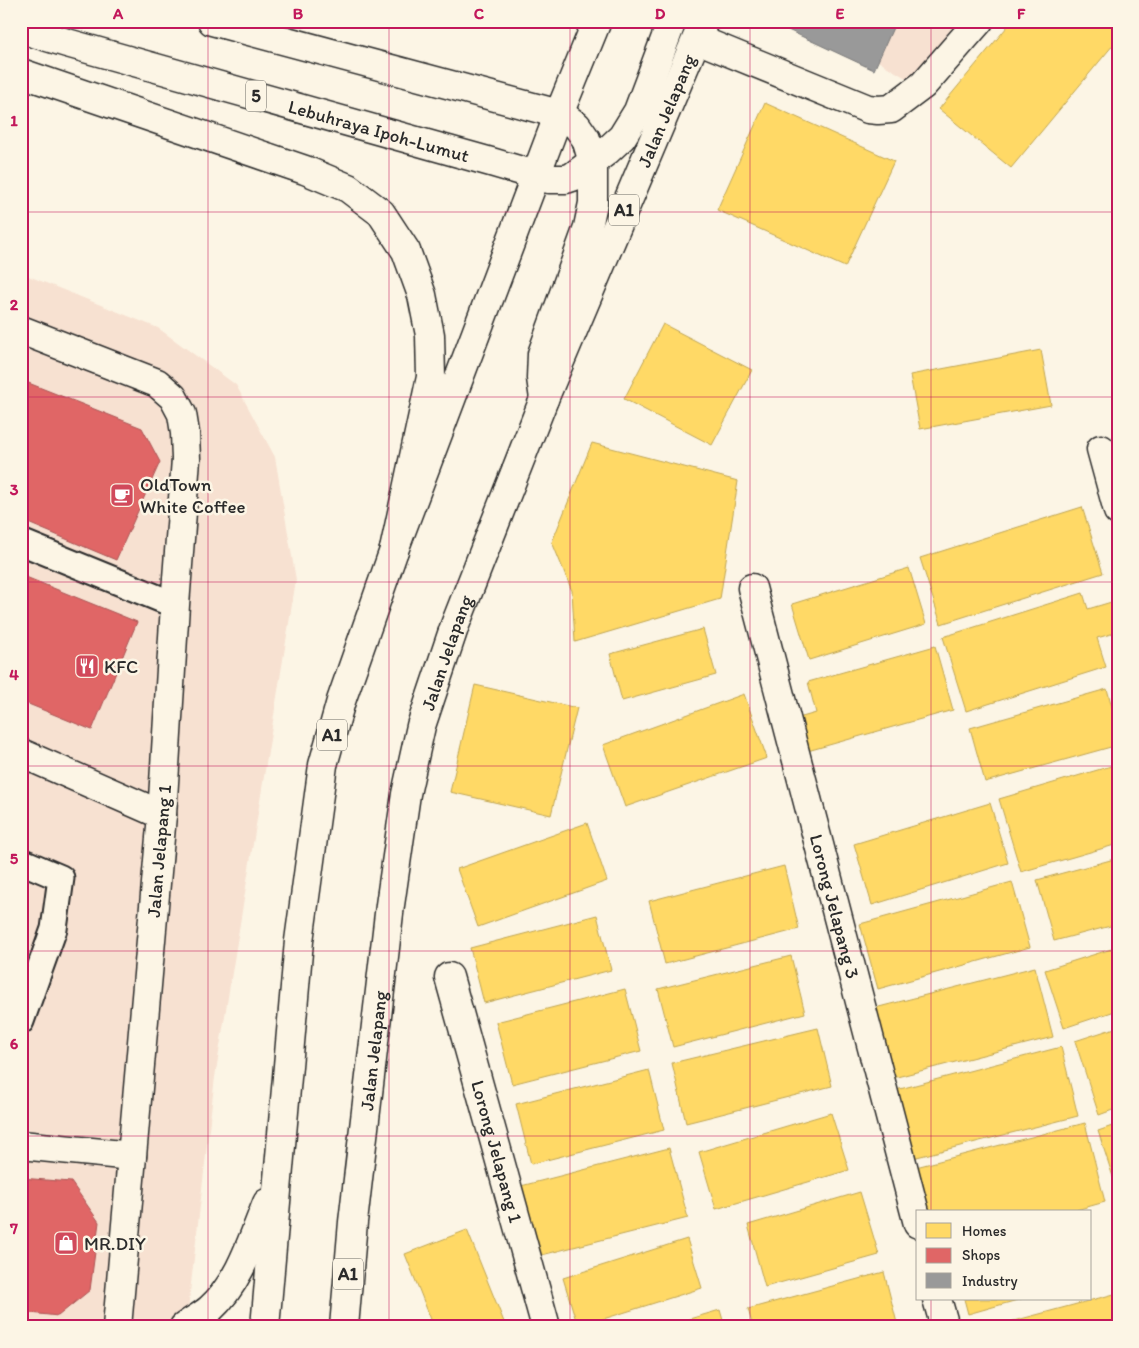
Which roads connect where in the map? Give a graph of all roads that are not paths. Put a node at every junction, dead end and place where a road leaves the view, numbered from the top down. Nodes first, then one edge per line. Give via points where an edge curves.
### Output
1 (212, 21) edge
2 (597, 21) edge
3 (672, 21) edge
4 (979, 21) edge
5 (21, 29) edge
6 (700, 30) edge
7 (21, 73) edge
8 (559, 114) junction
9 (592, 162) junction
10 (536, 175) junction
11 (21, 330) edge
12 (544, 399) junction
13 (1101, 449) dead end
14 (1118, 511) edge
15 (21, 542) edge
16 (394, 550) junction
17 (752, 588) dead end
18 (175, 605) junction
19 (21, 754) edge
20 (162, 815) junction
21 (21, 861) edge
22 (449, 977) dead end
23 (21, 1020) edge
24 (21, 1144) edge
25 (132, 1156) junction
26 (278, 1173) junction
27 (916, 1216) edge
28 (353, 1222) junction
29 (937, 1300) edge
30 (117, 1327) edge
31 (184, 1327) edge
32 (265, 1327) edge
33 (324, 1327) edge
34 (344, 1327) edge
35 (546, 1327) edge
36 (945, 1327) edge

1 - 8 main road
2 - 8 main road, A1
3 - 9 main road via 638,111 622,137
4 - 6 main road via 924,85 891,109 878,110 868,109
5 - 10 main road, Lebuhraya Ipoh-Lumut / 5
6 - 12 main road, Jalan Jelapang / A1
7 - 16 main road via 305,170 348,188 381,213 406,251 422,295 430,334 431,377
8 - 9 main road via 577,126 586,139
8 - 10 main road, A1
9 - 10 main road, 5 via 566,179
9 - 12 main road via 593,203 588,227 542,354
10 - 16 main road, A1
11 - 18 main road, Jalan Jelapang 1 via 157,383 173,397 182,414 186,459
12 - 28 main road, Jalan Jelapang / A1 via 455,624 421,726 406,794 390,905
13 - 14 main road
15 - 18 lane
16 - 26 main road, A1 via 341,701 323,765 299,941
17 - 27 main road, Lorong Jelapang 3
18 - 20 main road, Jalan Jelapang 1
19 - 20 main road
20 - 25 main road, Jalan Jelapang 1
21 - 23 lane via 61,878 54,929
22 - 35 main road, Lorong Jelapang 1
24 - 25 main road
25 - 30 main road, Jalan Jelapang 1
26 - 31 main road via 245,1260 228,1289 209,1310
26 - 32 main road, A1
28 - 33 main road via 340,1283
28 - 34 main road, Jalan Jelapang / A1
29 - 36 main road

